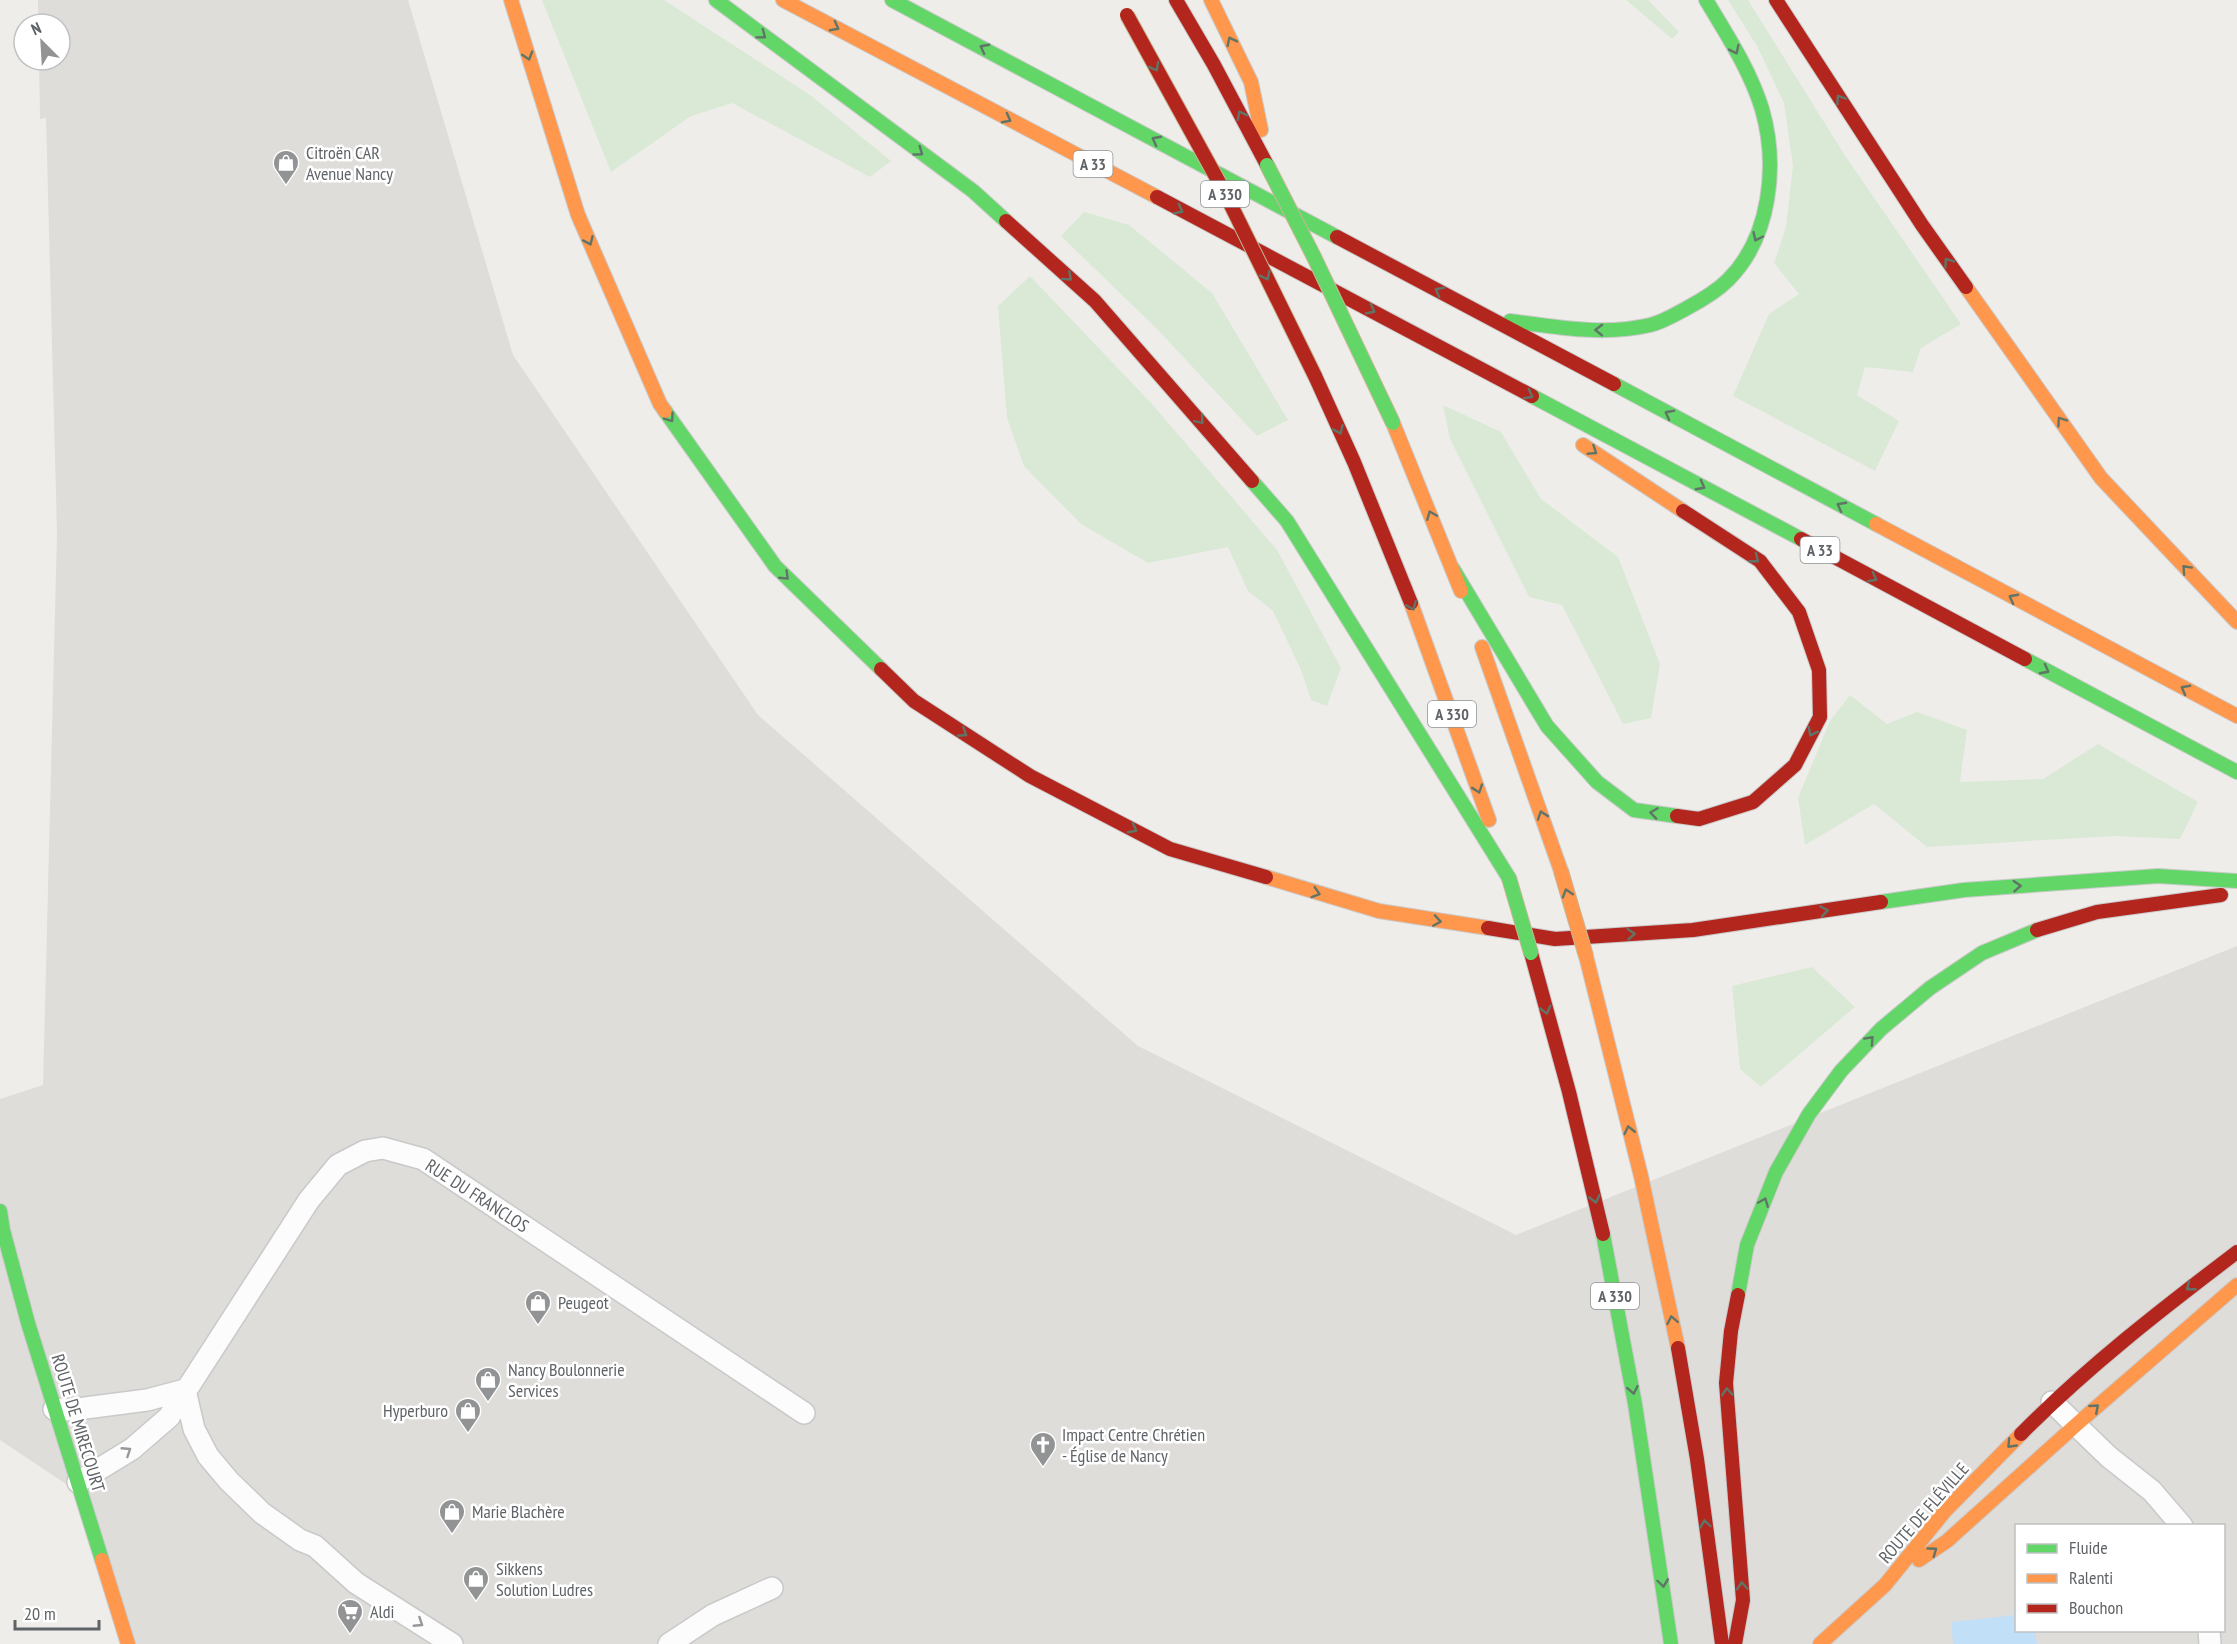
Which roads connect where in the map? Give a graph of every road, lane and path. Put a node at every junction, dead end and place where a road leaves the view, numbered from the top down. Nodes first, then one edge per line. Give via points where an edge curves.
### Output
1 (511, 0) edge
2 (716, 0) edge
3 (783, 0) edge
4 (892, 0) edge
5 (902, 0) edge
6 (1118, 0) edge
7 (1176, 0) edge
8 (1211, 0) edge
9 (1706, 0) edge
10 (1776, 0) edge
11 (920, 15) junction
12 (1267, 165) junction
13 (1491, 318) junction
14 (1403, 327) junction
15 (1532, 412) dead end
16 (1572, 438) dead end
17 (1453, 569) junction
18 (2237, 622) edge
19 (2237, 716) edge
20 (2237, 772) edge
21 (1509, 878) junction
22 (2237, 881) edge
23 (2237, 893) edge
24 (0, 1211) edge
25 (2237, 1252) edge
26 (2237, 1285) edge
27 (185, 1390) junction
28 (2052, 1402) junction
29 (54, 1408) junction
30 (804, 1413) dead end
31 (2077, 1424) junction
32 (78, 1482) junction
33 (2180, 1524) edge
34 (1885, 1585) junction
35 (772, 1588) dead end
36 (128, 1644) edge
37 (452, 1644) edge
38 (669, 1644) edge
39 (1671, 1644) edge
40 (1722, 1644) edge
41 (1736, 1644) edge
42 (1820, 1644) edge

1 -> 22 main road via 578,215 660,404 775,566 914,701 1030,776 1160,844 1379,911 1555,939 1693,930 1964,890 2158,876
2 -> 21 main road via 973,191 1095,301 1287,521
3 -> 14 main road, A 33
4 - 11 main road
5 - 11 main road
6 -> 21 main road, A 330, bridge via 1226,195 1358,472 1422,629
12 -> 7 main road, A 330
12 -> 8 main road via 1251,82
9 -> 13 main road via 1733,44 1754,89 1765,126 1768,199 1763,225 1740,268 1721,288 1694,306 1652,325 1605,331
18 -> 10 main road via 2101,478 1922,225
13 -> 11 main road
17 -> 12 main road, A 330, bridge via 1393,423
19 -> 13 main road
14 - 15 main road
14 -> 20 main road, A 33
16 -> 17 main road via 1760,561 1799,612 1819,670 1820,717 1795,765 1753,802 1699,819 1634,810 1597,782 1547,726
40 -> 17 main road, A 330, bridge via 1685,1387 1656,1245 1586,956 1561,871
21 -> 39 main road, A 330, bridge via 1569,1092 1602,1229 1635,1404
41 -> 23 main road via 1743,1600 1726,1383 1731,1331 1747,1245 1776,1172 1809,1114 1841,1071 1881,1029 1930,988 1982,953 2045,927 2097,912
24 - 29 main road, ROUTE DE MIRECOURT
25 -> 28 main road, ROUTE DE FLÉVILLE
31 -> 26 main road
27 - 29 street via 147,1400 70,1410
27 - 30 street, RUE DU FRANCLOS via 309,1200 338,1164 365,1151 383,1148 423,1159
32 -> 27 street, RUE DU FRANCLOS via 151,1434 169,1417
27 -> 37 street via 194,1429 208,1455 262,1513 315,1546 356,1583
28 - 31 street
28 -> 34 main road, ROUTE DE FLÉVILLE via 1945,1511
29 - 32 main road, ROUTE DE MIRECOURT
31 - 33 street via 2109,1457 2152,1491
34 -> 31 main road via 1947,1540
32 - 36 main road, ROUTE DE MIRECOURT
34 - 42 main road, ROUTE DE FLÉVILLE
35 - 38 street via 713,1615

